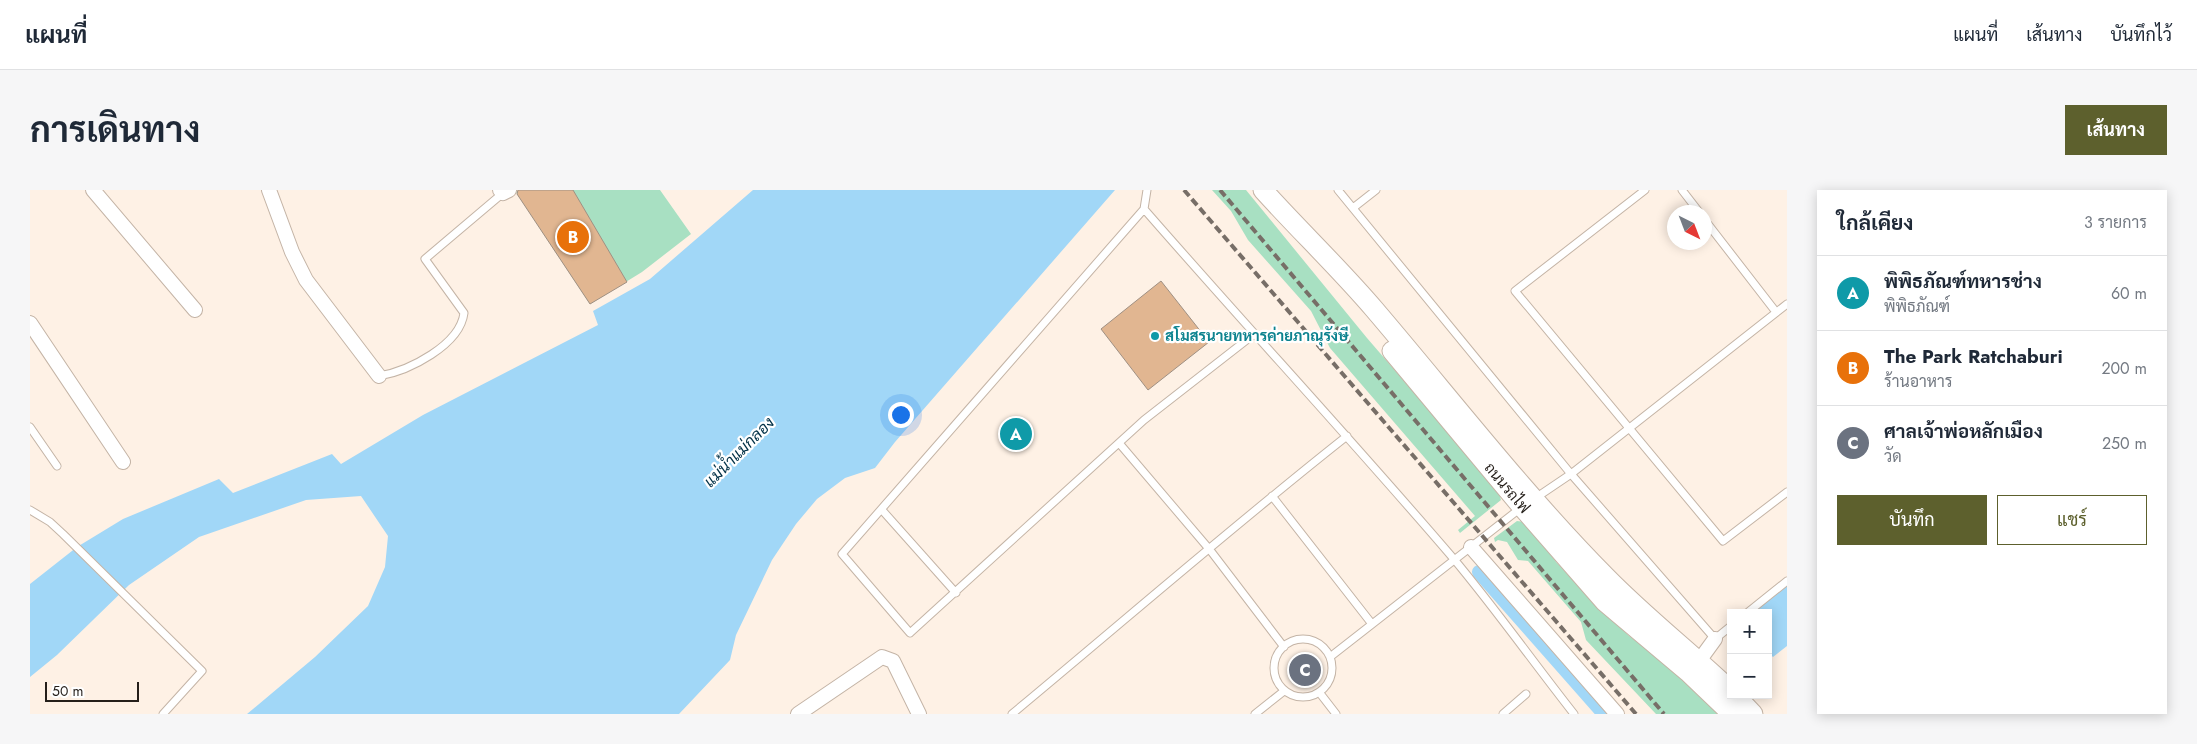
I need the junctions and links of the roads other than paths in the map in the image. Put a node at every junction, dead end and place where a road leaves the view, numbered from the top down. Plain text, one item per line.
1 (93, 190) edge
2 (270, 190) edge
3 (1147, 190) edge
4 (1263, 190) edge
5 (1338, 190) edge
6 (1376, 190) edge
7 (1645, 190) edge
8 (1682, 190) edge
9 (504, 191) edge
10 (1694, 205) edge
11 (1353, 208) junction
12 (1144, 209) junction
13 (1712, 229) edge
14 (1787, 304) edge
15 (195, 310) dead end
16 (1776, 312) junction
17 (30, 324) edge
18 (1254, 335) junction
19 (379, 376) joint
20 (30, 427) edge
21 (1631, 427) junction
22 (1347, 436) junction
23 (1119, 442) junction
24 (123, 462) dead end
25 (57, 466) dead end
26 (1570, 474) junction
27 (1787, 492) edge
28 (1272, 496) junction
29 (1528, 503) junction
30 (30, 510) edge
31 (882, 510) junction
32 (1471, 547) junction
33 (1210, 550) junction
34 (1454, 560) junction
35 (1787, 581) edge
36 (956, 593) junction
37 (1752, 609) edge
38 (1372, 624) junction
39 (1727, 629) edge
40 (1715, 639) junction
41 (1284, 647) junction
42 (1330, 657) junction
43 (1699, 660) junction
44 (1727, 687) edge
45 (1284, 691) junction
46 (1319, 692) junction
47 (1526, 694) dead end
48 (1739, 699) edge
49 (163, 714) edge
50 (798, 714) edge
51 (919, 714) edge
52 (1012, 714) edge
53 (1255, 714) edge
54 (1336, 714) edge
55 (1503, 714) edge
56 (1574, 714) edge
57 (1616, 714) edge
58 (1732, 714) edge
59 (1753, 714) edge

1 - 15 street
2 - 19 street
3 - 12 lane
4 - 29 main road, ถนนรถไฟ
5 - 11 lane
6 - 11 lane
7 - 21 lane
8 - 10 lane
9 - 19 lane
11 - 26 lane
12 - 18 lane
12 - 31 lane
13 - 16 lane
14 - 16 lane
16 - 21 lane
17 - 24 street
18 - 22 lane
18 - 23 lane
20 - 25 lane
21 - 26 lane
21 - 27 lane
22 - 28 lane
22 - 34 lane
23 - 33 lane
23 - 36 lane
26 - 29 lane
26 - 40 lane
28 - 33 lane
28 - 38 lane
29 - 32 lane
29 - 43 main road, ถนนรถไฟ
29 - 58 main road, ถนนรถไฟ
30 - 49 lane
31 - 36 lane
31 - 36 lane
32 - 34 lane
32 - 57 street
33 - 41 lane
33 - 52 lane
34 - 38 lane
34 - 56 lane
35 - 37 lane
38 - 42 lane
39 - 40 lane
40 - 43 street
41 - 42 lane
41 - 45 lane
42 - 46 lane
43 - 44 main road, ถนนรถไฟ
45 - 46 lane
45 - 53 lane
46 - 54 lane
47 - 55 lane
48 - 59 main road
50 - 51 street

